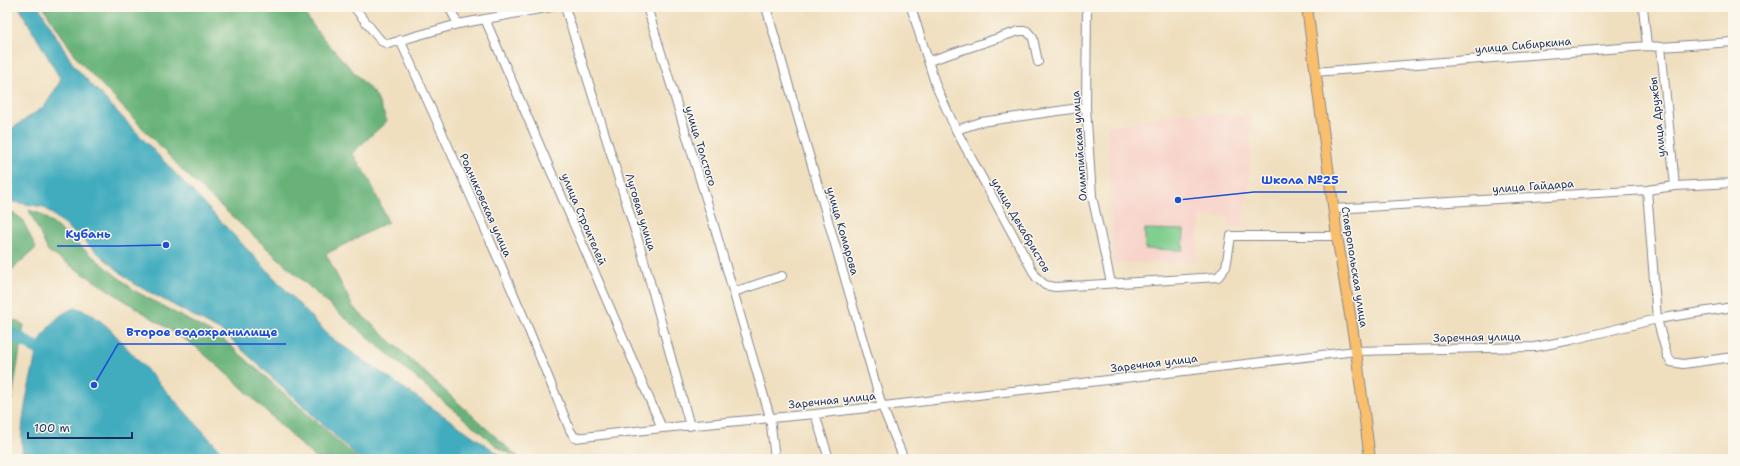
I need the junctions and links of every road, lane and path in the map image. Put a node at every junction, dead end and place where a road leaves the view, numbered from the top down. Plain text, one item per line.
1 (354, 7) edge
2 (449, 7) edge
3 (551, 7) edge
4 (565, 7) edge
5 (647, 7) edge
6 (766, 7) edge
7 (911, 7) edge
8 (1087, 7) edge
9 (1307, 7) edge
10 (1643, 7) edge
11 (486, 20) junction
12 (458, 24) junction
13 (400, 40) junction
14 (1733, 42) edge
15 (1647, 46) junction
16 (1661, 47) junction
17 (929, 62) junction
18 (1038, 62) dead end
19 (1315, 72) junction
20 (1086, 107) junction
21 (956, 130) junction
22 (1733, 183) edge
23 (1675, 186) junction
24 (1647, 190) junction
25 (1334, 209) junction
26 (1337, 236) junction
27 (782, 276) dead end
28 (1111, 283) junction
29 (734, 292) junction
30 (1733, 308) edge
31 (1657, 319) junction
32 (1356, 351) junction
33 (1733, 357) edge
34 (882, 406) junction
35 (815, 414) junction
36 (770, 418) junction
37 (690, 426) junction
38 (662, 428) junction
39 (575, 438) joint
40 (774, 459) edge
41 (829, 459) edge
42 (904, 459) edge
43 (1370, 459) edge

1 - 13 street
2 - 12 street
3 - 11 street
4 - 37 street, Луговая улица
5 - 29 street, улица Толстого
6 - 34 street, улица Комарова
7 - 17 street, улица Декабристов
8 - 20 street, Олимпийская улица
9 - 19 main road, Ставропольская улица
10 - 15 street
11 - 12 street
11 - 38 street, улица Строителей
12 - 13 street
13 - 39 street, Родниковская улица
14 - 16 street, улица Сибиркина
15 - 16 street, улица Сибиркина
15 - 19 street, улица Сибиркина
16 - 23 street, улица Дружбы
17 - 18 street
17 - 21 street, улица Декабристов
19 - 25 main road, Ставропольская улица
20 - 21 street
20 - 28 street, Олимпийская улица
21 - 28 street, улица Декабристов
22 - 23 street, улица Гайдара
23 - 24 street, улица Гайдара
24 - 25 street, улица Гайдара
24 - 31 street
25 - 26 main road, Ставропольская улица
26 - 28 street, улица Декабристов
26 - 32 main road, Ставропольская улица
27 - 29 street
29 - 36 street, улица Толстого
30 - 31 street, Заречная улица
31 - 32 street, Заречная улица
31 - 33 street
32 - 34 street, Заречная улица
32 - 43 main road, Ставропольская улица
34 - 35 street, Заречная улица
34 - 42 street, улица Комарова
35 - 36 street, Заречная улица
35 - 41 street
36 - 37 street, Заречная улица
36 - 40 street, улица Толстого
37 - 38 street, Заречная улица
38 - 39 street, Заречная улица

